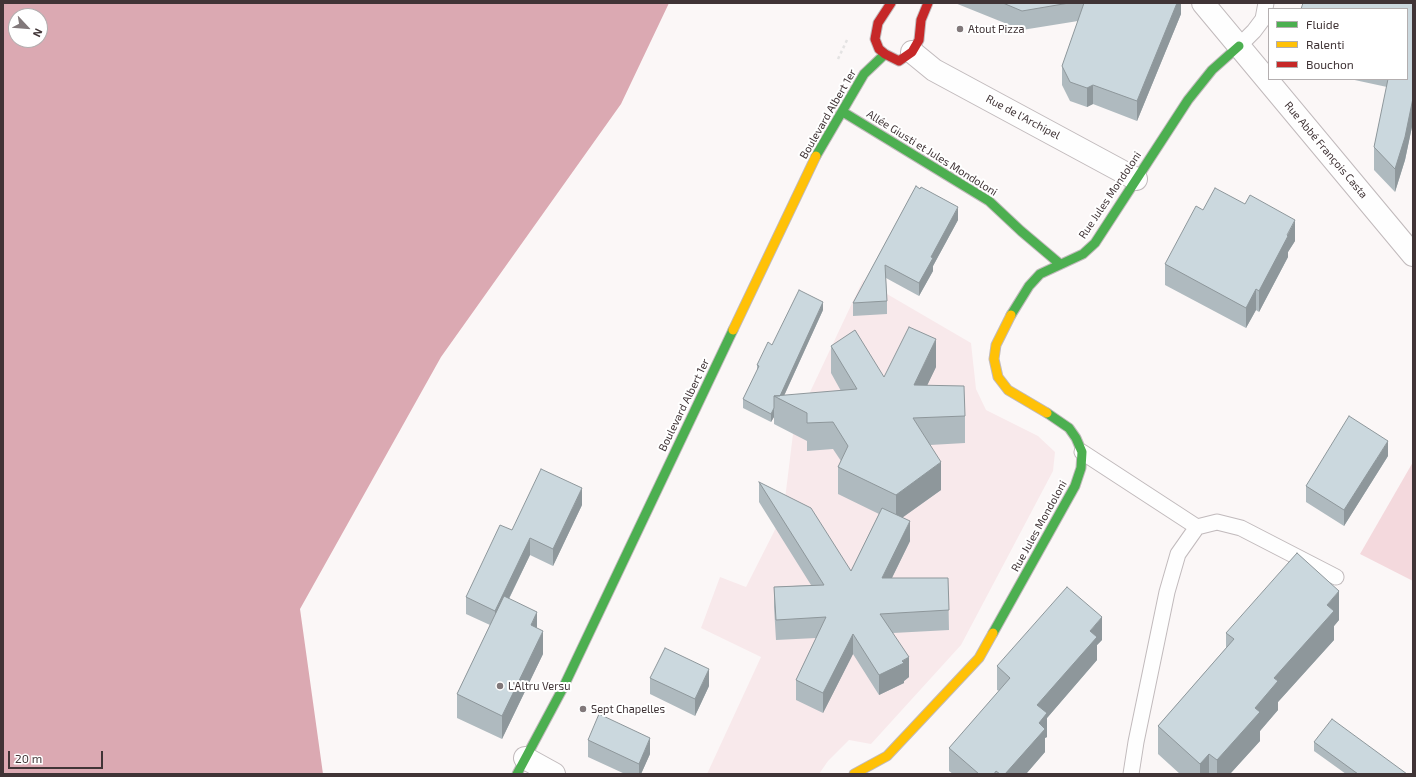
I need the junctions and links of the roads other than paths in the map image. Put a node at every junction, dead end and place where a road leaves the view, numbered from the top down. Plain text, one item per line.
1 (891, 3) edge
2 (928, 3) edge
3 (1203, 3) edge
4 (1266, 3) edge
5 (1239, 46) junction
6 (912, 52) junction
7 (885, 54) junction
8 (843, 112) junction
9 (1136, 179) junction
10 (1413, 255) edge
11 (1060, 264) junction
12 (1082, 452) junction
13 (1197, 527) junction
14 (1336, 577) dead end
15 (521, 766) edge
16 (554, 774) edge
17 (854, 774) edge
18 (1130, 774) edge

1 - 7 street
2 - 6 street
3 - 5 street, Rue Abbé François Casta
4 - 5 lane
5 - 9 street, Rue Jules Mondoloni
5 - 10 street, Rue Abbé François Casta
6 - 7 street
6 - 9 street, Rue de l'Archipel
7 - 8 street, Boulevard Albert 1er
8 - 11 street, Allée Giusti et Jules Mondoloni
8 - 15 street, Boulevard Albert 1er
9 - 11 street, Rue Jules Mondoloni
11 - 12 street, Rue Jules Mondoloni
12 - 13 lane
12 - 17 street, Rue Jules Mondoloni
13 - 14 lane
13 - 18 lane
15 - 16 street

